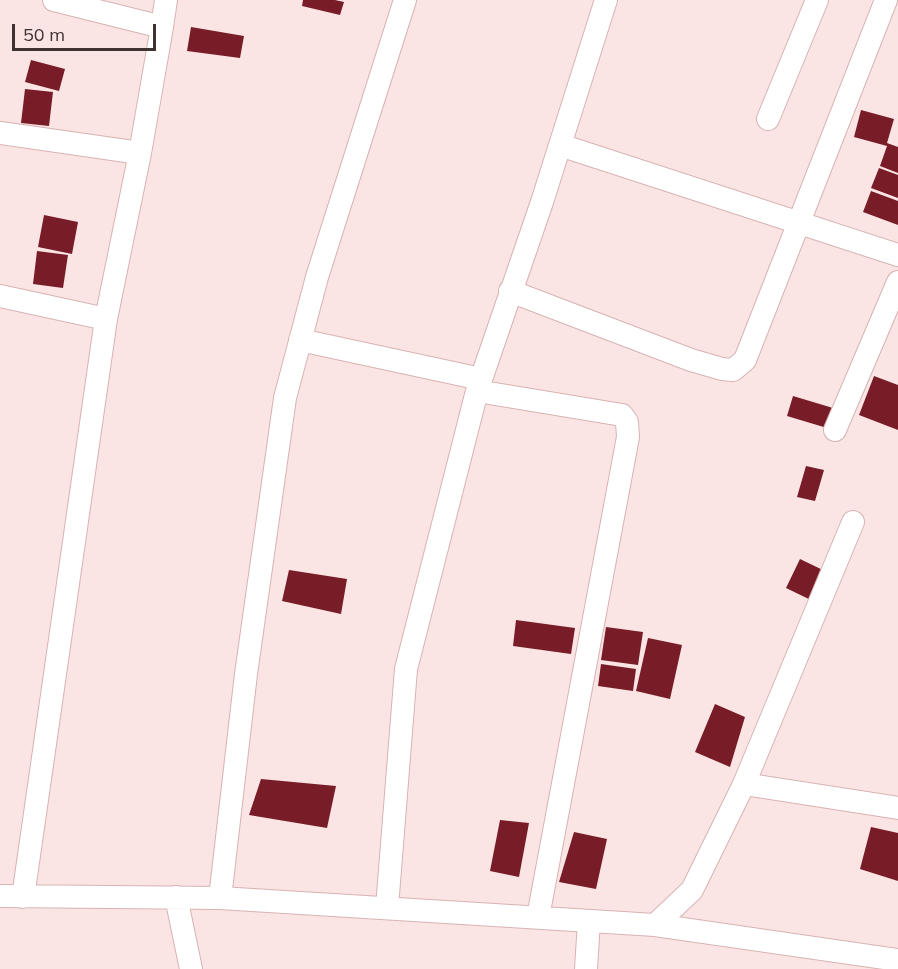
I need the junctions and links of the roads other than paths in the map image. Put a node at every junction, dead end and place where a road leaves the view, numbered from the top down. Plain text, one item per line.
1 (54, 0) edge
2 (166, 0) edge
3 (405, 0) edge
4 (606, 0) edge
5 (817, 0) edge
6 (886, 0) edge
7 (162, 27) junction
8 (768, 119) dead end
9 (0, 133) edge
10 (560, 145) junction
11 (140, 153) junction
12 (798, 224) junction
13 (898, 255) edge
14 (898, 282) edge
15 (510, 291) junction
16 (0, 296) edge
17 (106, 319) junction
18 (300, 340) junction
19 (479, 385) junction
20 (835, 430) dead end
21 (853, 522) dead end
22 (744, 784) junction
23 (898, 808) edge
24 (0, 896) edge
25 (23, 897) junction
26 (176, 897) junction
27 (220, 898) junction
28 (387, 907) junction
29 (538, 917) junction
30 (589, 921) junction
31 (655, 925) junction
32 (898, 960) edge
33 (190, 969) edge
34 (586, 969) edge

1 - 7 street
2 - 7 street
3 - 18 street
4 - 10 street
5 - 8 street
6 - 12 street
7 - 11 street
9 - 11 street
10 - 12 street
10 - 15 street
11 - 17 street
12 - 13 street
12 - 15 street
14 - 20 street
15 - 19 street
16 - 17 street
17 - 25 street
18 - 19 street
18 - 27 street
19 - 28 street
19 - 29 street
21 - 22 street
22 - 23 street
22 - 31 street
24 - 25 street
25 - 26 street
26 - 27 street
26 - 33 street
27 - 28 street
28 - 29 street
29 - 30 street
30 - 31 street
30 - 34 street
31 - 32 street

